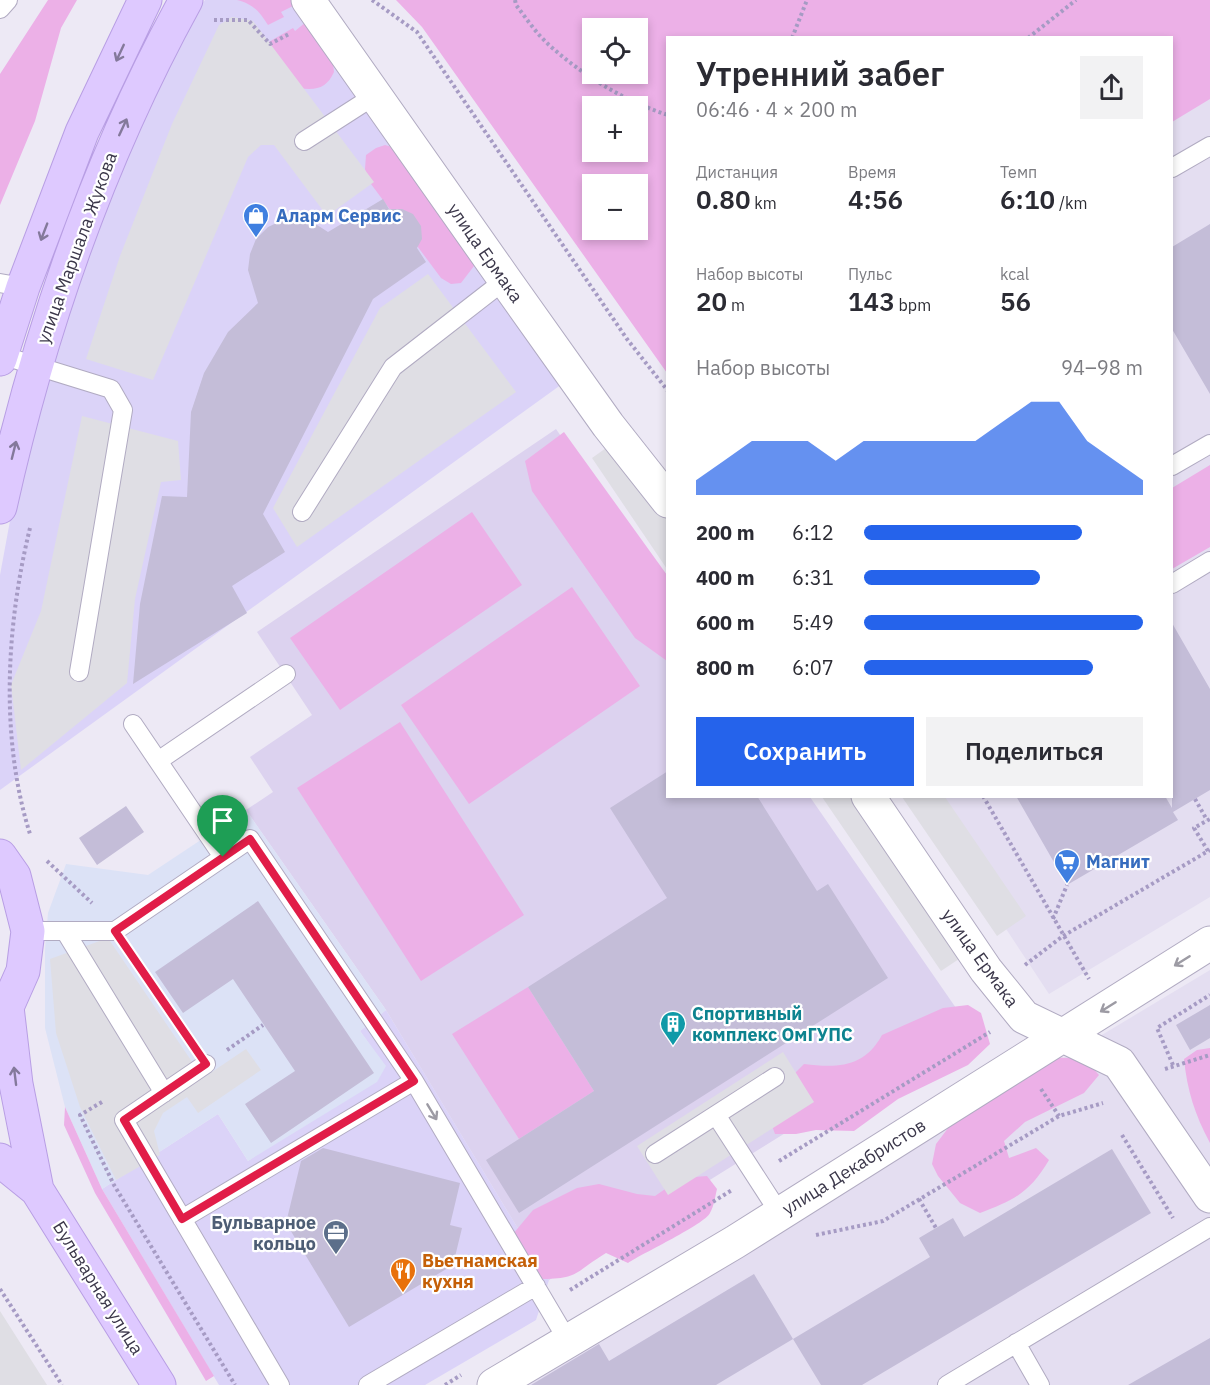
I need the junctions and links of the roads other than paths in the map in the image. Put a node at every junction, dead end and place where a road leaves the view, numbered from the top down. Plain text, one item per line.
1 (8, 0) edge
2 (145, 0) edge
3 (308, 0) edge
4 (0, 9) edge
5 (197, 10) edge
6 (374, 96) junction
7 (304, 141) dead end
8 (1210, 146) edge
9 (1173, 167) edge
10 (505, 280) junction
11 (11, 285) edge
12 (1, 357) edge
13 (35, 365) junction
14 (1210, 444) edge
15 (1173, 465) edge
16 (666, 498) edge
17 (0, 507) edge
18 (302, 512) dead end
19 (1210, 561) edge
20 (1173, 583) edge
21 (79, 672) dead end
22 (286, 674) dead end
23 (133, 724) dead end
24 (158, 761) junction
25 (869, 798) edge
26 (0, 856) edge
27 (223, 857) junction
28 (28, 931) junction
29 (64, 931) junction
30 (1210, 943) edge
31 (4, 1011) edge
32 (1062, 1036) junction
33 (206, 1064) road end
34 (775, 1077) dead end
35 (414, 1081) junction
36 (164, 1093) junction
37 (716, 1115) junction
38 (655, 1154) dead end
39 (0, 1160) edge
40 (37, 1190) junction
41 (1210, 1196) edge
42 (780, 1214) junction
43 (182, 1219) junction
44 (1210, 1227) edge
45 (536, 1286) junction
46 (568, 1341) junction
47 (1016, 1344) junction
48 (159, 1385) edge
49 (280, 1385) edge
50 (368, 1385) edge
51 (494, 1385) edge
52 (947, 1385) edge
53 (1040, 1385) edge

1 - 4 lane
2 -> 11 main road, улица Маршала Жукова
3 - 6 street, улица Ермака
13 -> 5 main road, улица Маршала Жукова
6 - 7 lane
6 - 10 street, улица Ермака
8 - 9 lane
10 - 16 street, улица Ермака
10 - 18 lane
11 - 12 main road, улица Маршала Жукова
12 - 13 lane
17 -> 13 main road, улица Маршала Жукова
13 - 21 lane
14 - 15 lane
19 - 20 lane
22 - 24 lane
23 - 24 lane
24 - 27 lane
25 - 32 street, улица Ермака
26 - 28 main road
27 - 29 lane
27 - 35 lane
28 - 29 lane
28 - 31 main road
29 - 36 lane
30 -> 32 street, улица Декабристов
40 -> 31 main road, Бульварная улица
32 - 41 street, улица Ермака
32 - 42 street, улица Декабристов
33 - 36 lane
34 - 37 lane
35 - 43 lane
35 -> 45 lane
36 - 43 lane
37 - 38 lane
37 - 42 lane
39 - 40 main road, Бульварная улица
40 - 48 main road, Бульварная улица
42 - 46 street, улица Декабристов
43 - 49 lane
44 - 47 lane
45 - 46 lane
45 - 50 lane
46 - 51 street, улица Декабристов
47 - 52 lane
47 - 53 lane

